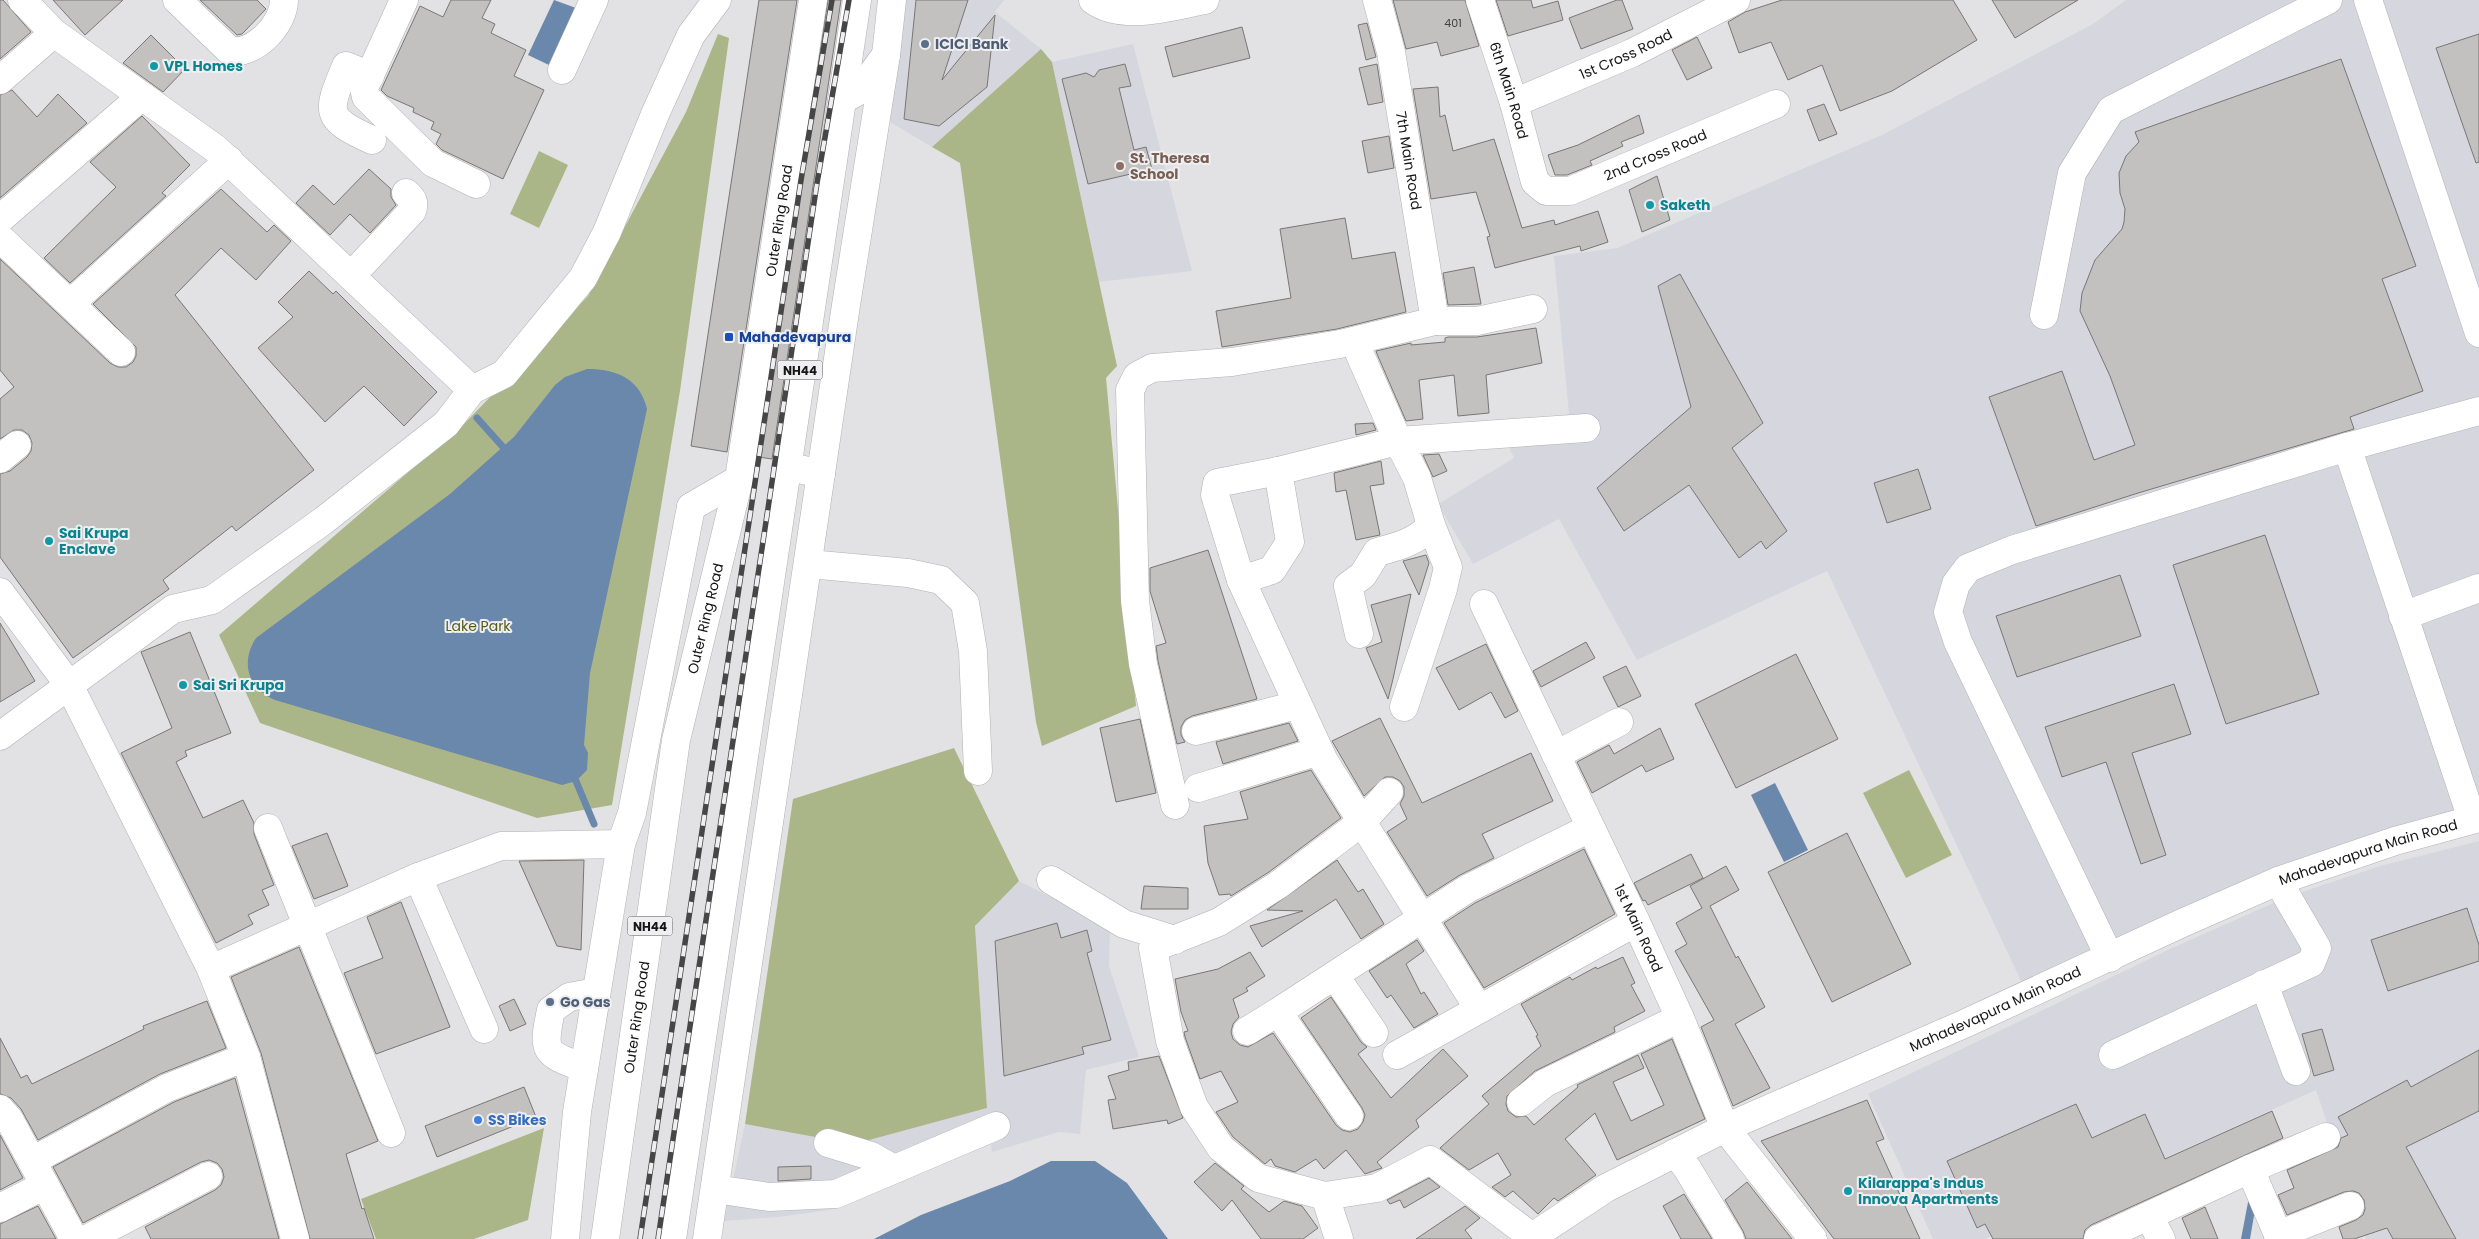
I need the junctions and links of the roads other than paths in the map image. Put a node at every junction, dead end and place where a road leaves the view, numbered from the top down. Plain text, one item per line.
1 (22, 0) edge
2 (177, 0) edge
3 (284, 0) edge
4 (404, 0) edge
5 (594, 0) edge
6 (693, 0) edge
7 (717, 0) edge
8 (813, 0) edge
9 (857, 0) edge
10 (892, 0) edge
11 (1093, 0) edge
12 (1205, 0) edge
13 (1377, 0) edge
14 (1480, 0) edge
15 (1736, 0) edge
16 (2328, 0) edge
17 (2368, 0) edge
18 (54, 33) junction
19 (886, 55) junction
20 (562, 70) dead end
21 (370, 76) junction
22 (0, 80) edge
23 (142, 96) junction
24 (842, 100) junction
25 (1514, 103) junction
26 (1776, 104) dead end
27 (634, 130) dead end
28 (372, 140) dead end
29 (229, 160) junction
30 (1535, 182) joint
31 (476, 184) dead end
32 (406, 192) dead end
33 (0, 219) edge
34 (0, 238) edge
35 (351, 276) junction
36 (71, 303) junction
37 (1533, 309) dead end
38 (2044, 315) dead end
39 (1435, 321) junction
40 (2479, 333) edge
41 (1354, 341) junction
42 (121, 352) dead end
43 (472, 390) junction
44 (2479, 411) edge
45 (1586, 428) dead end
46 (1398, 441) junction
47 (2347, 447) junction
48 (786, 466) junction
49 (1278, 471) junction
50 (821, 474) junction
51 (739, 479) junction
52 (1431, 525) junction
53 (809, 564) junction
54 (1241, 580) junction
55 (2479, 588) edge
56 (0, 592) edge
57 (1484, 604) dead end
58 (2403, 616) junction
59 (1359, 634) dead end
60 (69, 685) junction
61 (1297, 705) junction
62 (1404, 706) dead end
63 (1619, 722) dead end
64 (1196, 731) dead end
65 (0, 736) edge
66 (1318, 751) junction
67 (1556, 755) junction
68 (978, 771) dead end
69 (1198, 788) dead end
70 (1389, 792) dead end
71 (1175, 805) dead end
72 (2475, 818) edge
73 (1362, 822) junction
74 (268, 828) dead end
75 (1590, 828) junction
76 (621, 844) junction
77 (418, 877) junction
78 (1051, 880) dead end
79 (2278, 881) junction
80 (1423, 918) junction
81 (1636, 922) junction
82 (307, 925) junction
83 (1174, 940) junction
84 (2110, 958) junction
85 (211, 969) junction
86 (1335, 976) junction
87 (2264, 984) junction
88 (596, 992) junction
89 (1480, 1009) junction
90 (1278, 1012) junction
91 (1680, 1018) junction
92 (484, 1028) dead end
93 (1247, 1031) dead end
94 (1374, 1033) dead end
95 (1397, 1055) dead end
96 (2113, 1055) dead end
97 (246, 1057) junction
98 (584, 1068) junction
99 (2296, 1071) dead end
100 (1520, 1102) dead end
101 (0, 1109) edge
102 (1349, 1116) dead end
103 (996, 1126) dead end
104 (1726, 1128) junction
105 (391, 1133) dead end
106 (2326, 1137) dead end
107 (828, 1143) dead end
108 (1675, 1153) junction
109 (32, 1160) junction
110 (894, 1169) junction
111 (2250, 1169) junction
112 (208, 1176) dead end
113 (45, 1185) junction
114 (1325, 1196) junction
115 (714, 1197) junction
116 (2350, 1206) dead end
117 (0, 1208) edge
118 (2155, 1227) edge
119 (2279, 1237) edge
120 (1530, 1238) edge
121 (74, 1239) edge
122 (87, 1239) edge
123 (295, 1239) edge
124 (565, 1239) edge
125 (605, 1239) edge
126 (672, 1239) edge
127 (707, 1239) edge
128 (1339, 1239) edge
129 (1730, 1239) edge
130 (1813, 1239) edge
131 (2098, 1239) edge

1 - 18 main road
2 - 3 main road
4 - 21 main road
5 - 20 main road
6 - 27 main road
7 - 43 main road
8 - 51 main road, Outer Ring Road / NH44
9 - 24 main road, NH44
10 - 19 main road
11 - 12 main road
13 - 39 main road, 7th Main Road
14 - 25 main road, 6th Main Road
15 - 25 main road, 1st Cross Road
16 - 38 main road
17 - 40 main road
18 - 22 main road
18 - 23 main road
19 - 24 main road
19 - 50 main road
21 - 28 main road
21 - 31 main road
23 - 29 main road
23 - 33 main road
24 - 48 main road, NH44
25 - 30 main road, 6th Main Road
26 - 30 main road, 2nd Cross Road
29 - 35 main road
29 - 36 main road
32 - 35 main road
34 - 36 main road
35 - 43 main road
36 - 42 main road
37 - 39 main road
39 - 41 main road
41 - 46 main road
41 - 71 main road
43 - 60 main road
44 - 47 main road
45 - 46 main road
46 - 49 main road
46 - 52 main road
47 - 58 main road
47 - 84 main road
48 - 50 main road
48 - 126 main road, NH44
49 - 54 main road
49 - 54 main road
50 - 53 main road
51 - 76 main road
51 - 125 main road, Outer Ring Road / NH44
52 - 59 main road
52 - 62 main road
53 - 68 main road
53 - 115 main road
54 - 61 main road
55 - 58 main road
56 - 60 main road
57 - 67 main road, 1st Main Road
58 - 72 main road
60 - 65 main road
60 - 85 main road
61 - 64 main road
61 - 66 main road
63 - 67 main road
66 - 69 main road
66 - 73 main road
67 - 75 main road, 1st Main Road
70 - 73 main road
72 - 79 main road, Mahadevapura Main Road
73 - 80 main road
73 - 83 main road
74 - 82 main road
75 - 80 main road
75 - 81 main road, 1st Main Road
76 - 77 main road
76 - 88 main road
77 - 82 main road
77 - 92 main road
78 - 83 main road
79 - 84 main road, Mahadevapura Main Road
79 - 87 main road
80 - 86 main road
80 - 89 main road
81 - 89 main road
81 - 91 main road, 1st Main Road
82 - 85 main road
82 - 105 main road
83 - 114 main road
84 - 104 main road, Mahadevapura Main Road
85 - 97 main road
86 - 90 main road
86 - 94 main road
87 - 96 main road
87 - 99 main road
88 - 98 main road
88 - 98 main road
89 - 95 main road
90 - 93 main road
90 - 102 main road
91 - 100 main road
91 - 104 main road, 1st Main Road
97 - 109 main road
97 - 123 main road
98 - 124 main road
101 - 109 main road
103 - 110 main road
104 - 108 main road, Mahadevapura Main Road
104 - 130 main road, 1st Main Road
106 - 111 main road
107 - 110 main road
108 - 120 main road, Mahadevapura Main Road
108 - 129 main road
109 - 113 main road
110 - 115 main road
111 - 118 main road
111 - 119 main road
112 - 122 main road
113 - 117 main road
113 - 121 main road
114 - 120 main road
114 - 128 main road
115 - 127 main road
116 - 119 main road
118 - 131 main road

